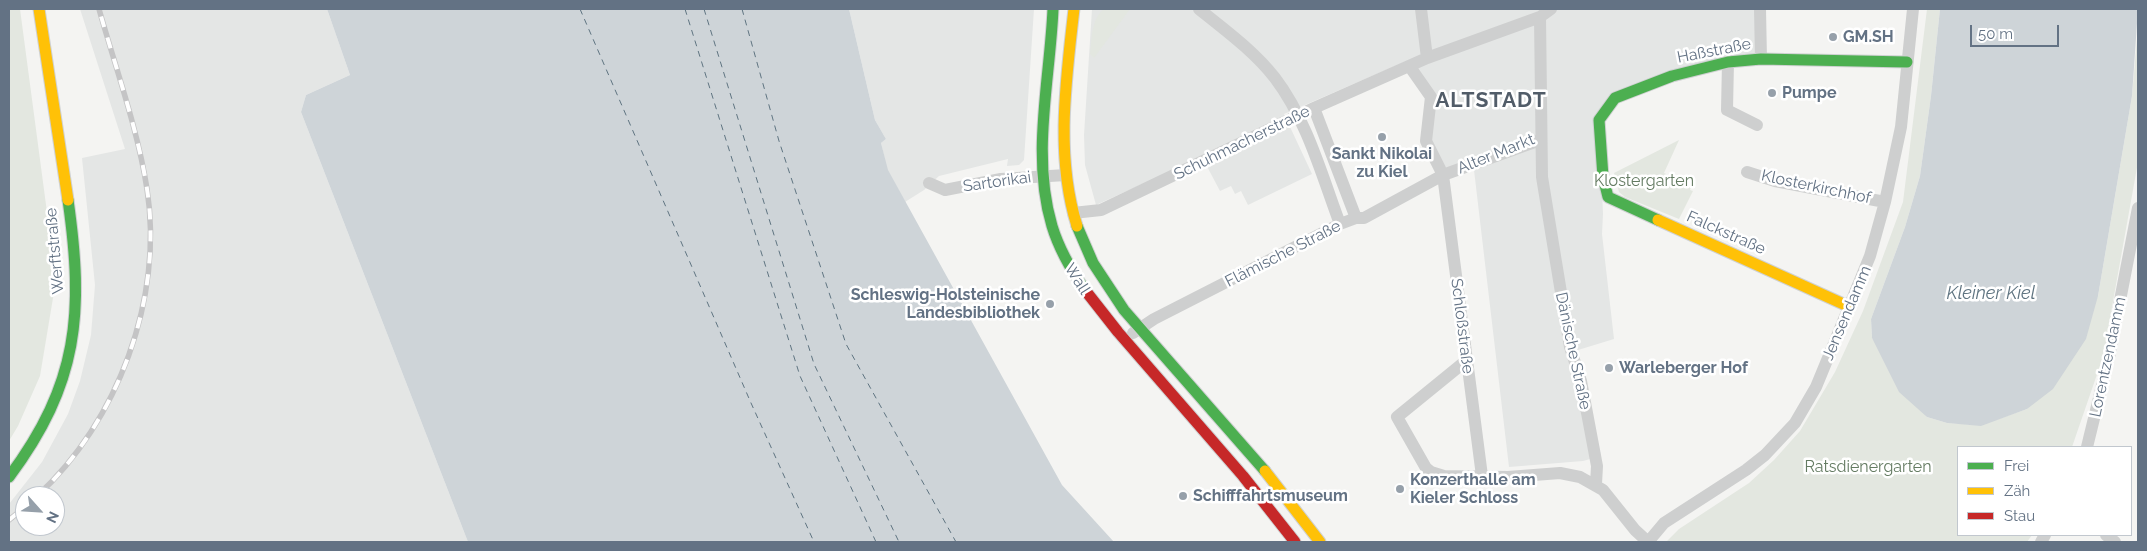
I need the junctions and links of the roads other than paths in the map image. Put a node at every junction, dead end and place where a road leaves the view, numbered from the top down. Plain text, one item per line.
1 (39, 9) edge
2 (1052, 9) edge
3 (1074, 9) edge
4 (1199, 9) edge
5 (1421, 9) edge
6 (1551, 9) edge
7 (1760, 9) edge
8 (1913, 9) edge
9 (1540, 17) junction
10 (1427, 58) junction
11 (1761, 59) junction
12 (1728, 62) junction
13 (1907, 62) junction
14 (1410, 67) junction
15 (1314, 108) junction
16 (1299, 117) junction
17 (1757, 125) dead end
18 (1540, 140) junction
19 (1747, 172) dead end
20 (1066, 175) junction
21 (1443, 175) junction
22 (1043, 176) junction
23 (1603, 177) joint
24 (929, 184) dead end
25 (1885, 202) junction
26 (2138, 208) edge
27 (1073, 214) junction
28 (1356, 218) junction
29 (1340, 224) junction
30 (1850, 307) junction
31 (1140, 327) junction
32 (1124, 339) junction
33 (1467, 360) junction
34 (2087, 446) edge
35 (9, 476) edge
36 (1482, 476) junction
37 (1270, 478) junction
38 (1596, 484) junction
39 (1255, 492) junction
40 (1295, 542) edge
41 (1320, 542) edge
42 (1648, 542) edge

1 - 35 main road, Werftstraße
2 - 22 main road, Wall
3 - 20 main road, Wall
4 - 16 street
5 - 10 street
6 - 9 street
7 - 11 street
8 - 13 street, Jensendamm
9 - 10 street
9 - 18 street, Alter Markt
10 - 14 street
11 - 12 main road, Haßstraße
11 - 13 main road, Haßstraße
12 - 17 street
12 - 23 main road, Haßstraße
13 - 25 street, Jensendamm
14 - 15 street, Schuhmacherstraße
14 - 21 street, Alter Markt
15 - 16 street, Schuhmacherstraße
15 - 28 street
16 - 27 street, Schuhmacherstraße
16 - 29 street
18 - 21 street, Alter Markt
18 - 38 street, Dänische Straße
19 - 25 street, Klosterkirchhof
20 - 22 street, Sartorikai
20 - 27 main road, Wall
21 - 28 street, Flämische Straße
21 - 33 street, Schloßstraße
22 - 24 street, Sartorikai
22 - 32 main road, Wall
23 - 30 main road, Falckstraße
25 - 30 street, Jensendamm
26 - 34 street, Lorentzendamm
27 - 31 main road, Wall
28 - 29 street, Flämische Straße
29 - 31 street, Flämische Straße
30 - 42 street, Jensendamm
31 - 32 street, Flämische Straße
31 - 37 main road, Wall
32 - 39 main road, Wall
33 - 36 street, Schloßstraße
33 - 36 street
36 - 38 street
37 - 39 street
37 - 41 main road, Wall
38 - 42 street
39 - 40 main road, Wall

